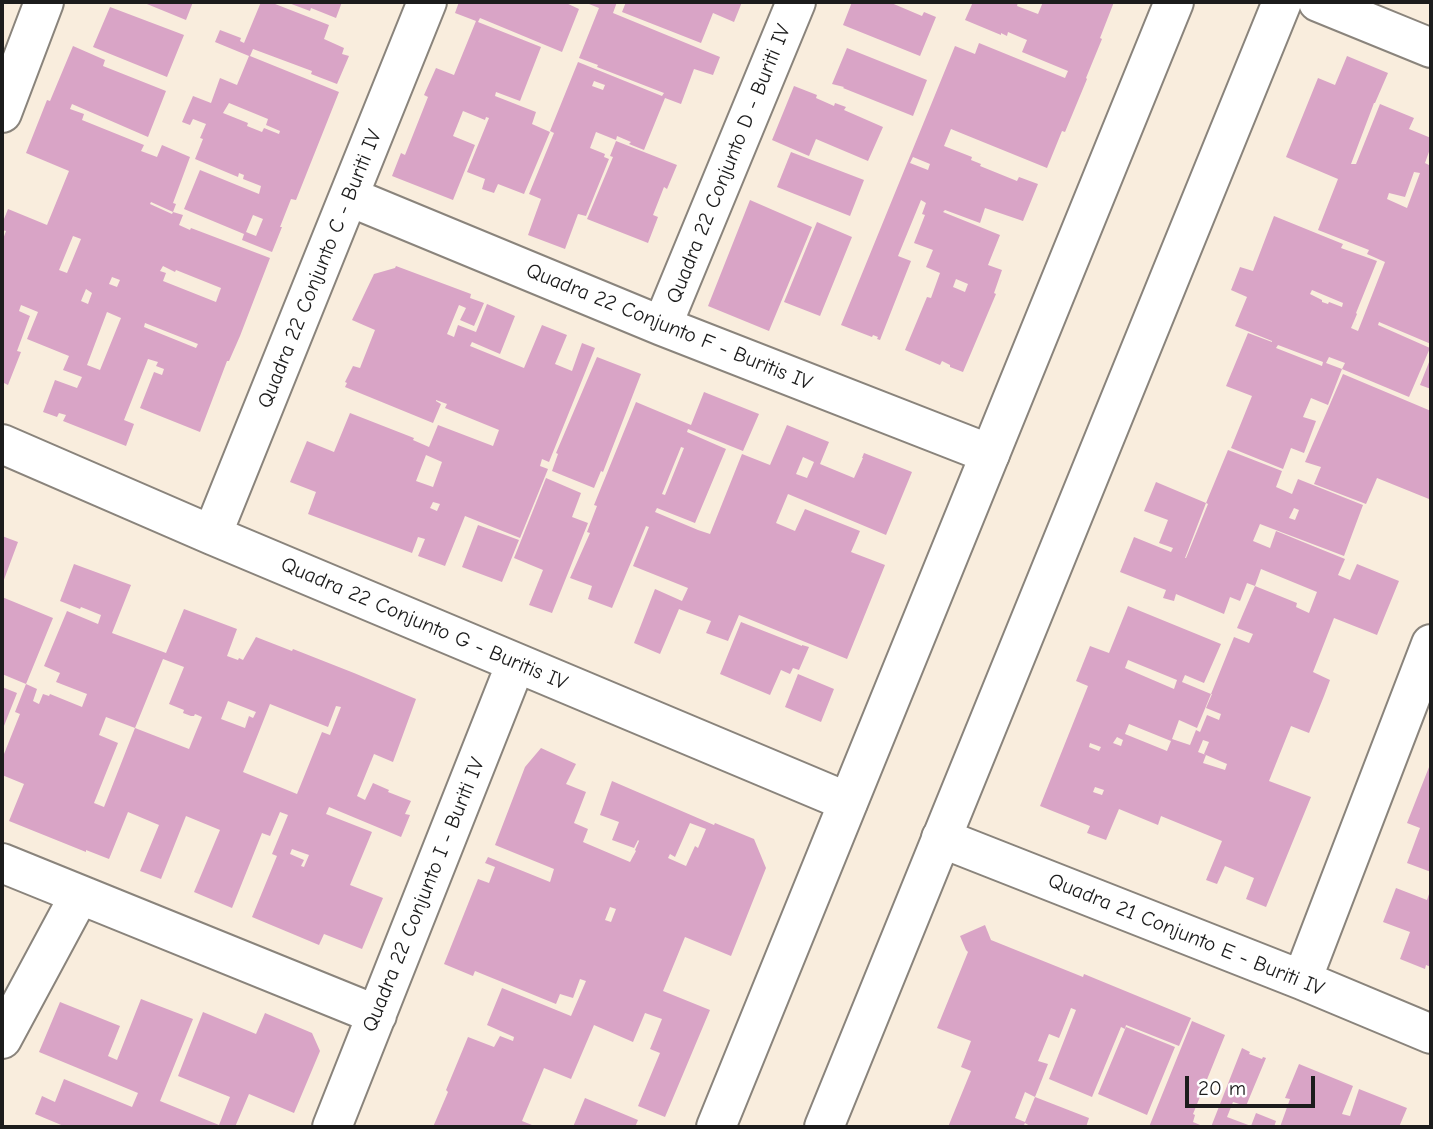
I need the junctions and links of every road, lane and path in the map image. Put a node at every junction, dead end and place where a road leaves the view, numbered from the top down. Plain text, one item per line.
1 (44, 2) edge
2 (427, 2) edge
3 (796, 2) edge
4 (1174, 2) edge
5 (1282, 2) edge
6 (1318, 2) edge
7 (1431, 48) edge
8 (2, 113) edge
9 (350, 197) junction
10 (662, 327) junction
11 (2, 444) edge
12 (990, 454) junction
13 (212, 535) junction
14 (1431, 644) edge
15 (516, 663) junction
16 (848, 802) junction
17 (941, 838) junction
18 (2, 863) edge
19 (79, 895) junction
20 (1302, 980) junction
21 (377, 1015) junction
22 (1431, 1034) edge
23 (2, 1039) edge
24 (332, 1127) edge
25 (716, 1127) edge
26 (824, 1127) edge

1 - 8 street
2 - 9 street, Quadra 22 Conjunto C - Buriti IV
3 - 10 street, Quadra 22 Conjunto D - Buriti IV
4 - 12 street
5 - 17 street
6 - 7 street
9 - 10 street, Quadra 22 Conjunto F - Buritis IV
9 - 13 street, Quadra 22 Conjunto C - Buriti IV
10 - 12 street, Quadra 22 Conjunto F - Buritis IV
11 - 13 street, Quadra 22 Conjunto G - Buritis IV
12 - 16 street
13 - 15 street, Quadra 22 Conjunto G - Buritis IV
14 - 20 street
15 - 16 street, Quadra 22 Conjunto G - Buritis IV
15 - 21 street, Quadra 22 Conjunto I - Buriti IV
16 - 25 street
17 - 20 street, Quadra 21 Conjunto E - Buriti IV
17 - 26 street
18 - 19 street
19 - 21 street
19 - 23 street
20 - 22 street, Quadra 21 Conjunto E - Buriti IV
21 - 24 street, Quadra 22 Conjunto I - Buriti IV

